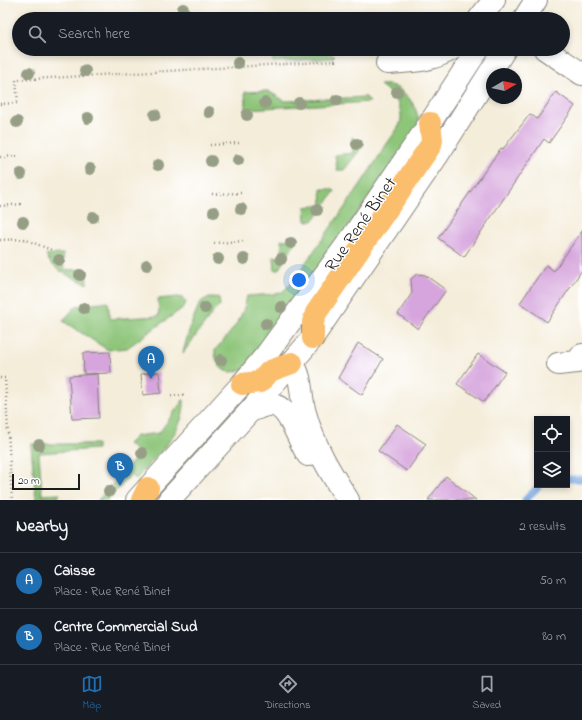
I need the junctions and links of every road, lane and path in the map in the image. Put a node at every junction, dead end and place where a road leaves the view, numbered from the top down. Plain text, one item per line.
1 (494, 0) edge
2 (511, 0) edge
3 (536, 0) edge
4 (485, 12) edge
5 (503, 12) edge
6 (528, 12) edge
7 (335, 56) edge
8 (438, 56) edge
9 (473, 56) edge
10 (501, 56) edge
11 (555, 56) edge
12 (387, 63) dead end
13 (582, 74) edge
14 (0, 104) edge
15 (430, 123) junction
16 (239, 143) dead end
17 (210, 144) dead end
18 (18, 156) dead end
19 (0, 157) edge
20 (241, 193) dead end
21 (212, 194) dead end
22 (22, 204) dead end
23 (0, 206) edge
24 (0, 240) edge
25 (244, 241) dead end
26 (214, 243) dead end
27 (54, 251) dead end
28 (313, 338) junction
29 (582, 355) edge
30 (292, 363) junction
31 (558, 364) dead end
32 (0, 378) edge
33 (242, 384) junction
34 (184, 395) dead end
35 (172, 396) dead end
36 (250, 411) junction
37 (190, 423) dead end
38 (142, 496) edge
39 (12, 500) edge
40 (122, 500) edge
41 (169, 500) edge
42 (342, 500) edge
43 (348, 500) edge

1 - 4 street
2 - 5 street
3 - 6 street
7 - 14 path
8 - 12 street
9 - 15 street, Rue René Binet
10 - 28 street, Rue René Binet
11 - 13 street
15 - 28 main road
15 - 33 street, Rue René Binet
16 - 17 path
18 - 19 path
20 - 21 path
22 - 23 path
24 - 27 path
25 - 26 path
28 - 30 street, Rue René Binet
29 - 31 street
30 - 33 main road
30 - 36 street, Rue René Binet
30 - 43 street
32 - 39 path
33 - 38 street, Rue René Binet
34 - 35 path
36 - 41 street, Rue René Binet
36 - 42 street
37 - 40 street

